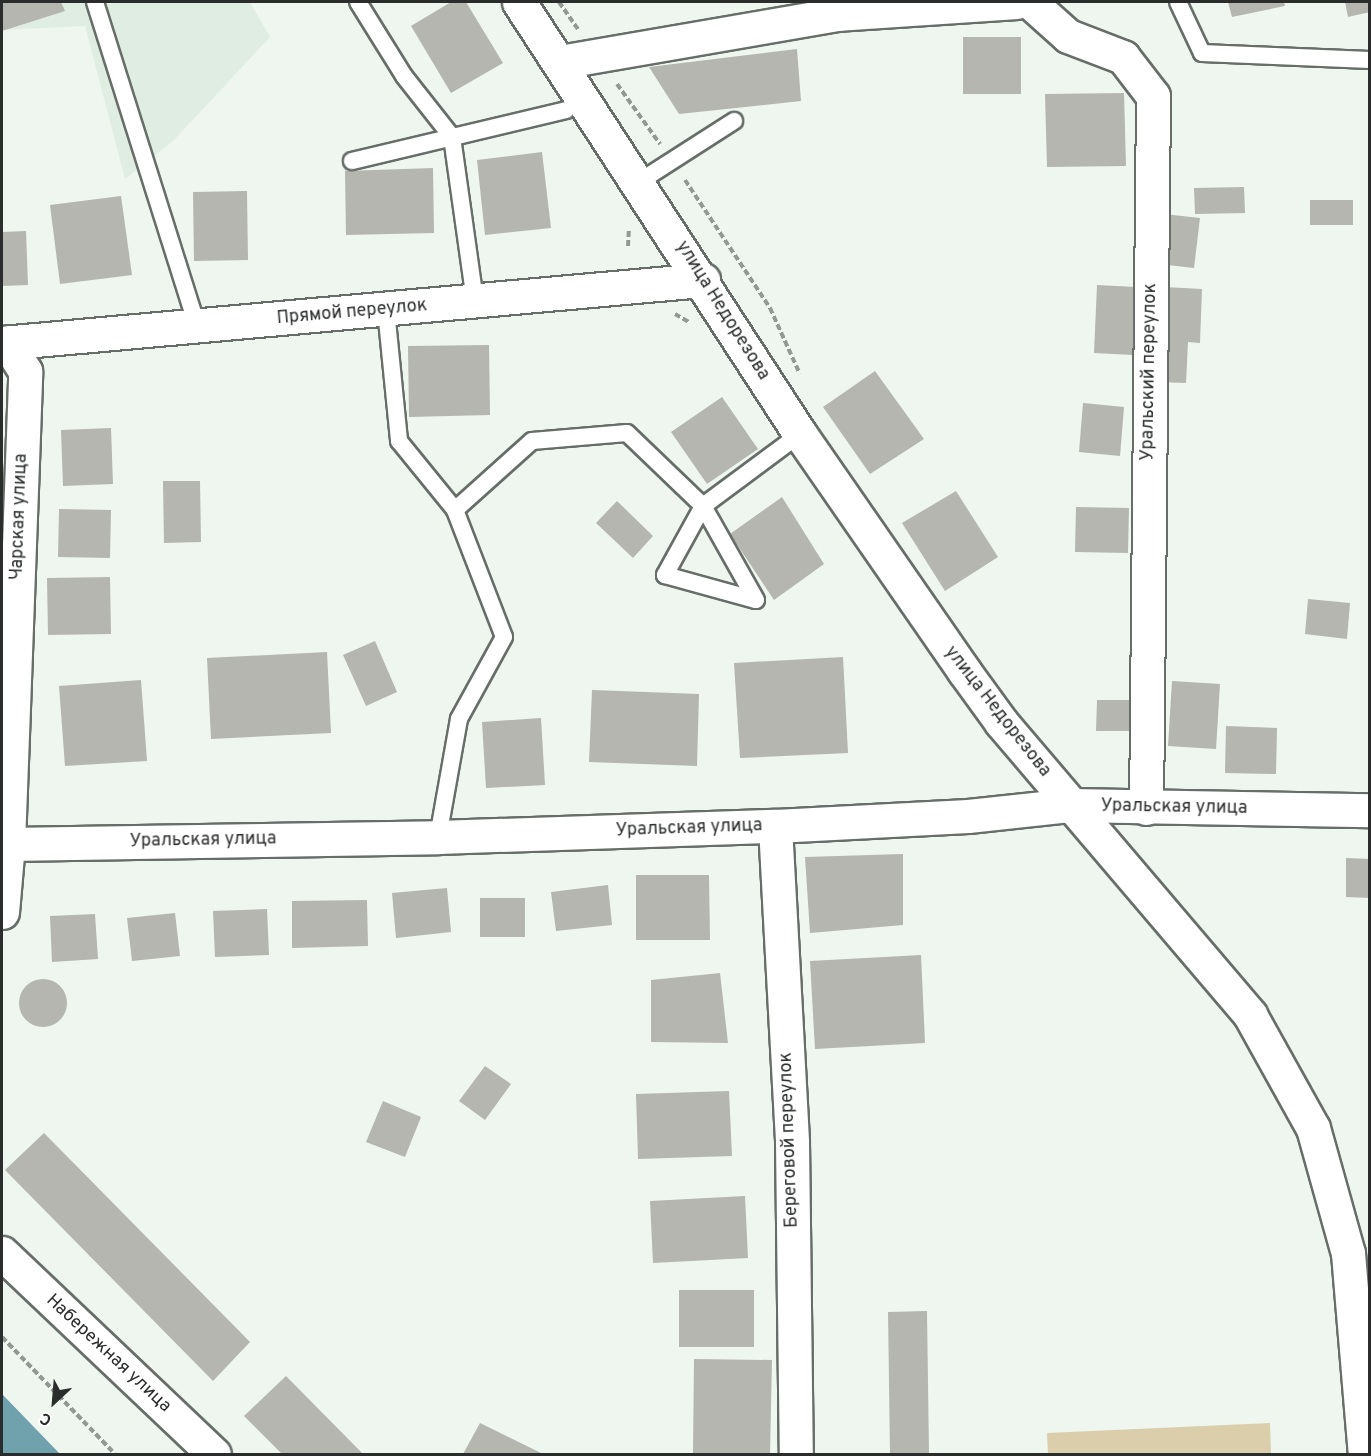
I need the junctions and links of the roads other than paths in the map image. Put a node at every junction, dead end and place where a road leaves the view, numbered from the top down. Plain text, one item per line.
1 (95, 2) edge
2 (358, 2) edge
3 (519, 2) edge
4 (1016, 2) edge
5 (1030, 2) edge
6 (1179, 2) edge
7 (1370, 60) edge
8 (560, 62) junction
9 (566, 110) dead end
10 (734, 121) dead end
11 (452, 137) junction
12 (352, 161) dead end
13 (639, 182) junction
14 (703, 280) junction
15 (475, 302) junction
16 (386, 310) junction
17 (197, 326) junction
18 (4, 343) edge
19 (800, 434) junction
20 (703, 506) junction
21 (455, 510) junction
22 (1071, 805) junction
23 (1146, 808) junction
24 (1370, 810) edge
25 (775, 826) junction
26 (438, 837) junction
27 (8, 844) junction
28 (2, 912) edge
29 (2, 1253) edge
30 (1366, 1448) edge
31 (214, 1455) edge
32 (796, 1455) edge

1 - 17 lane
2 - 11 lane
3 - 8 street, улица Недорезова
4 - 8 street
5 - 23 street, Уральский переулок
6 - 7 lane
8 - 13 street, улица Недорезова
9 - 11 lane
10 - 13 lane
11 - 12 lane
11 - 15 lane
13 - 14 street, улица Недорезова
14 - 15 street, Прямой переулок
14 - 19 street, улица Недорезова
15 - 16 street, Прямой переулок
16 - 17 street, Прямой переулок
16 - 21 lane
17 - 18 street, Прямой переулок
18 - 27 street, Чарская улица
19 - 20 lane
19 - 22 street, улица Недорезова
20 - 20 lane
20 - 21 lane
21 - 26 lane
22 - 23 street, Уральская улица
22 - 25 street, Уральская улица
22 - 30 street, улица Недорезова
23 - 24 street, Уральская улица
25 - 26 street, Уральская улица
25 - 32 street, Береговой переулок
26 - 27 street, Уральская улица
27 - 28 street, Чарская улица
29 - 31 street, Набережная улица

